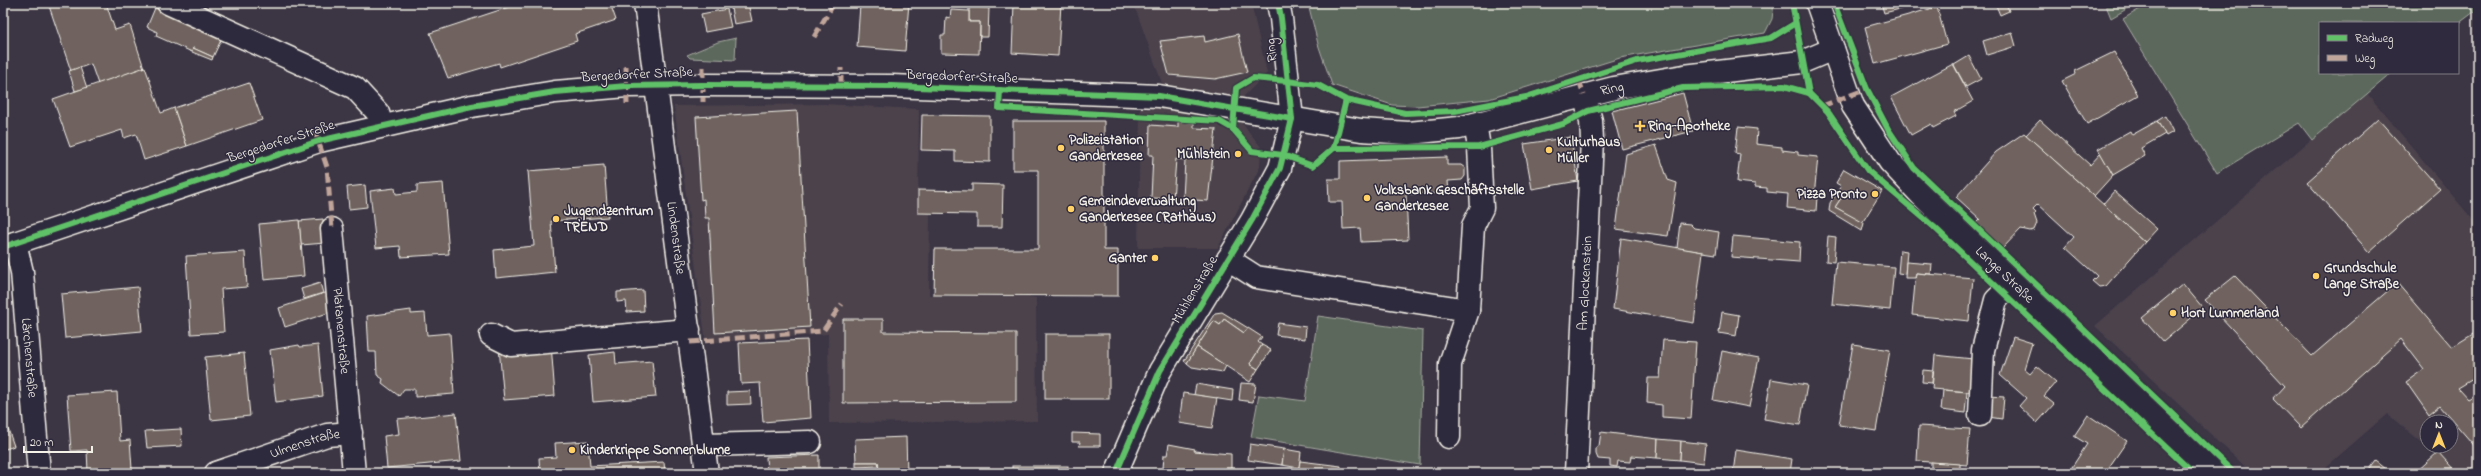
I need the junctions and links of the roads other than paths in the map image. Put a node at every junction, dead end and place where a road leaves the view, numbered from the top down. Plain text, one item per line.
1 (168, 3) edge
2 (646, 3) edge
3 (1278, 3) edge
4 (1818, 3) edge
5 (1833, 49) junction
6 (658, 86) junction
7 (1584, 95) junction
8 (1292, 119) junction
9 (1475, 124) junction
10 (382, 126) junction
11 (332, 229) dead end
12 (9, 245) edge
13 (1228, 259) junction
14 (2013, 283) junction
15 (1468, 310) junction
16 (689, 330) junction
17 (491, 335) dead end
18 (1980, 415) dead end
19 (351, 433) junction
20 (1449, 437) dead end
21 (810, 442) dead end
22 (704, 445) junction
23 (39, 473) edge
24 (216, 473) edge
25 (354, 473) edge
26 (707, 473) edge
27 (1116, 473) edge
28 (1576, 473) edge
29 (2213, 473) edge

1 - 10 street
2 - 6 street, Lindenstraße
3 - 8 street, Ring
4 - 5 street
5 - 7 street, Ring
5 - 14 street, Lange Straße
6 - 8 street, Bergedorfer Straße
6 - 10 street, Bergedorfer Straße
6 - 16 street, Lindenstraße
7 - 9 street, Ring
7 - 28 street, Am Glockenstein
8 - 9 street, Ring
8 - 13 street, Mühlenstraße
9 - 15 street
10 - 12 street, Bergedorfer Straße
11 - 19 street, Platanenstraße
12 - 23 street, Lärchenstraße
13 - 15 street
13 - 27 street, Mühlenstraße
14 - 18 street
14 - 29 street, Lange Straße
15 - 20 street
16 - 17 street
16 - 22 street, Lindenstraße
19 - 24 street, Ulmenstraße
19 - 25 street, Platanenstraße
21 - 22 street
22 - 26 street, Lindenstraße

